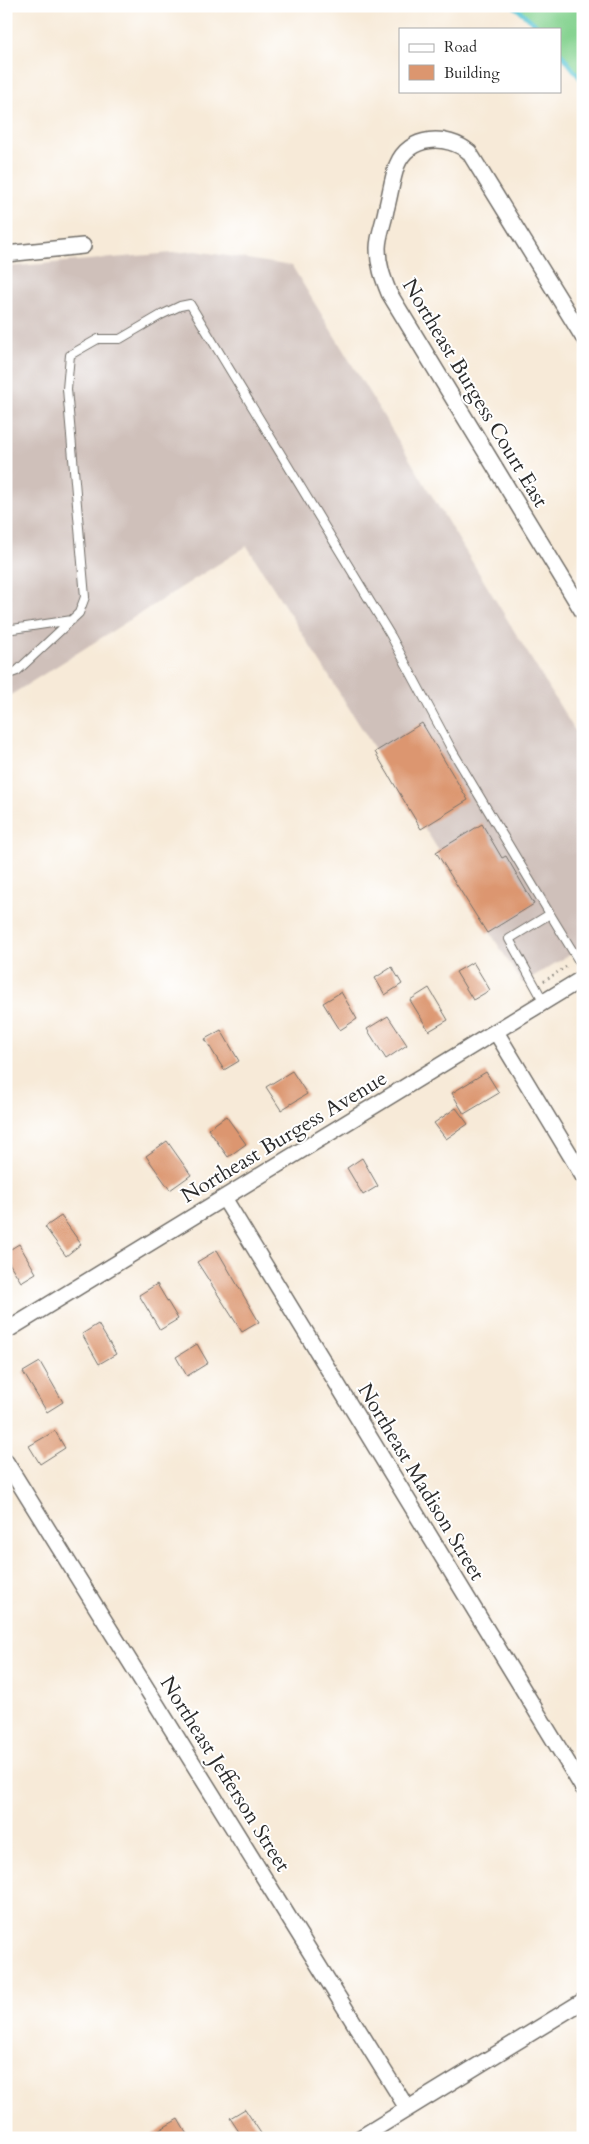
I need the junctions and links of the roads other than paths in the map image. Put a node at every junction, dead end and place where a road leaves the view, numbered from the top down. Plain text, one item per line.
1 (83, 246) dead end
2 (6, 254) edge
3 (583, 337) edge
4 (583, 612) edge
5 (72, 620) junction
6 (6, 630) edge
7 (6, 675) edge
8 (550, 914) junction
9 (583, 968) edge
10 (583, 978) edge
11 (544, 1002) junction
12 (496, 1032) junction
13 (583, 1176) edge
14 (224, 1198) junction
15 (6, 1331) edge
16 (6, 1462) edge
17 (583, 1788) edge
18 (583, 2001) edge
19 (407, 2108) junction
20 (360, 2138) edge

1 - 2 street
3 - 4 street, Northeast Burgess Court East
5 - 6 lane
5 - 7 lane
5 - 8 lane
8 - 9 lane
8 - 11 lane
10 - 11 street, Northeast Burgess Avenue
11 - 12 street, Northeast Burgess Avenue
12 - 13 street
12 - 14 street, Northeast Burgess Avenue
14 - 15 street, Northeast Burgess Avenue
14 - 17 street, Northeast Madison Street
16 - 19 street, Northeast Jefferson Street
18 - 19 street
19 - 20 street

